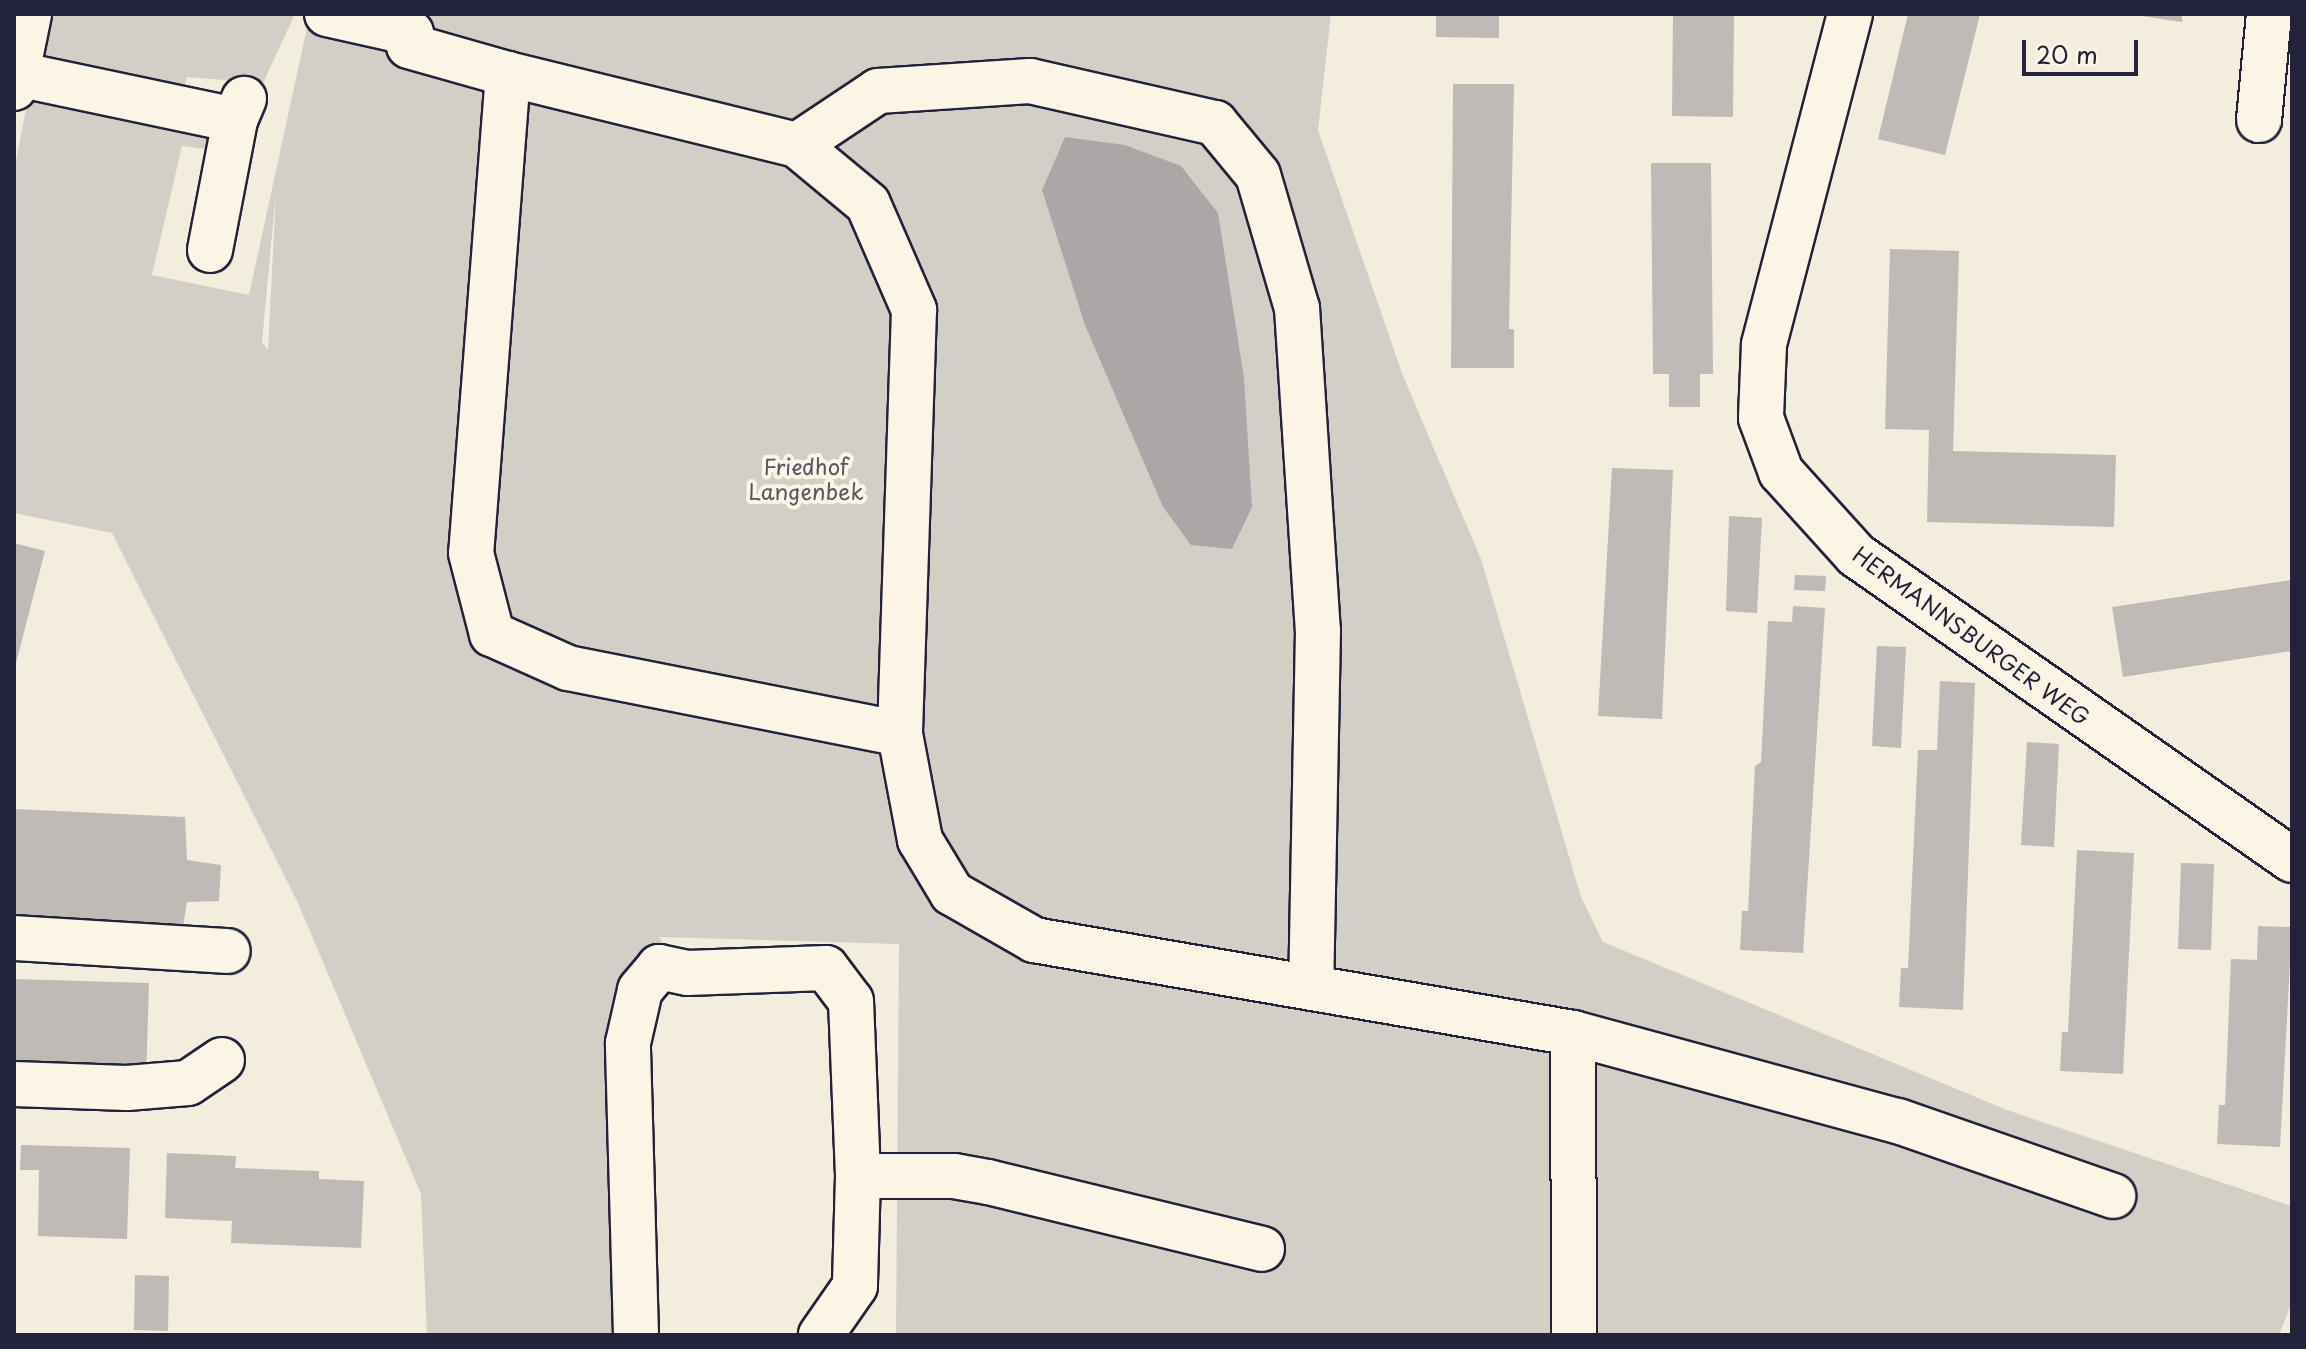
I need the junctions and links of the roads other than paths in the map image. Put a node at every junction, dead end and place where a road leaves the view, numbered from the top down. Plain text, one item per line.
1 (29, 14) edge
2 (327, 14) edge
3 (1850, 14) edge
4 (2269, 14) edge
5 (508, 74) junction
6 (15, 81) edge
7 (2259, 120) dead end
8 (797, 145) junction
9 (210, 250) dead end
10 (900, 734) junction
11 (2292, 860) edge
12 (14, 938) edge
13 (228, 951) dead end
14 (1311, 987) junction
15 (1573, 1033) junction
16 (222, 1060) dead end
17 (14, 1084) edge
18 (858, 1176) junction
19 (2113, 1196) dead end
20 (1262, 1249) dead end
21 (636, 1335) edge
22 (821, 1335) edge
23 (1574, 1335) edge

1 - 6 street
2 - 5 street
3 - 11 street, HERMANNSBURGER WEG
4 - 7 street
5 - 8 street
5 - 10 street
6 - 9 street
8 - 10 street
8 - 14 street
10 - 14 street
12 - 13 street
14 - 15 street
15 - 19 street
15 - 23 street
16 - 17 street
18 - 20 street
18 - 21 street
18 - 22 street

